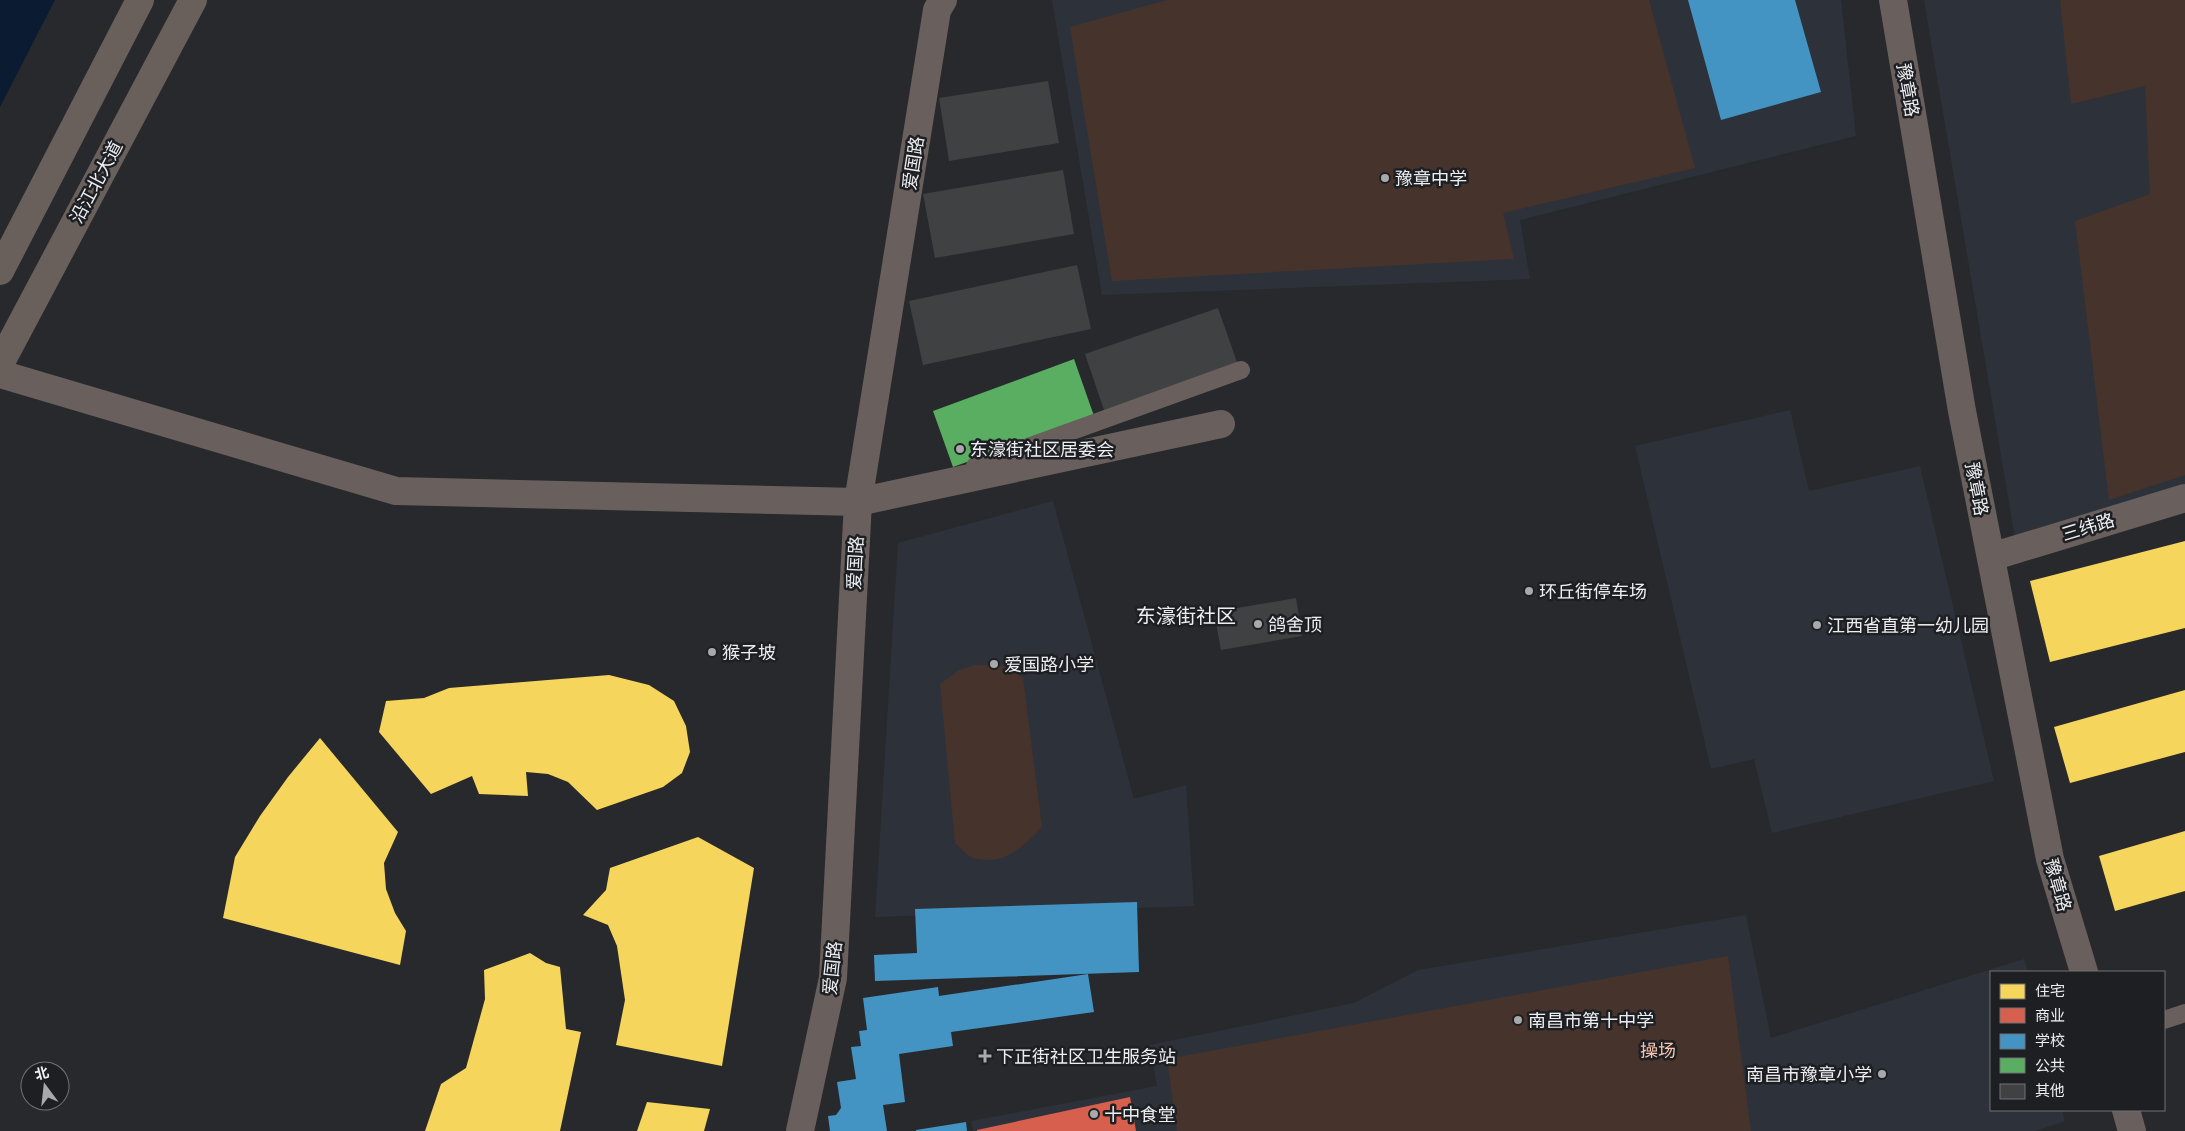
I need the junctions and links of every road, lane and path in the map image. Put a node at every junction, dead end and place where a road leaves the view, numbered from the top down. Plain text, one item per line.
1 (140, 0) edge
2 (193, 0) edge
3 (943, 0) edge
4 (1893, 0) edge
5 (0, 271) edge
6 (0, 364) edge
7 (1240, 370) dead end
8 (0, 374) edge
9 (1221, 424) dead end
10 (902, 493) junction
11 (2185, 498) edge
12 (858, 502) junction
13 (1991, 557) junction
14 (2084, 971) edge
15 (2185, 1013) edge
16 (2165, 1020) edge
17 (2126, 1111) edge
18 (800, 1131) edge
19 (2132, 1131) edge

1 - 5 main road
2 - 6 main road, 沿江北大道
3 - 12 street, 爱国路
4 - 13 street, 豫章路
7 - 10 lane
8 - 12 street
9 - 10 street
10 - 12 street
11 - 13 street, 三纬路
12 - 18 street, 爱国路
13 - 14 street, 豫章路
15 - 16 lane
17 - 19 street

